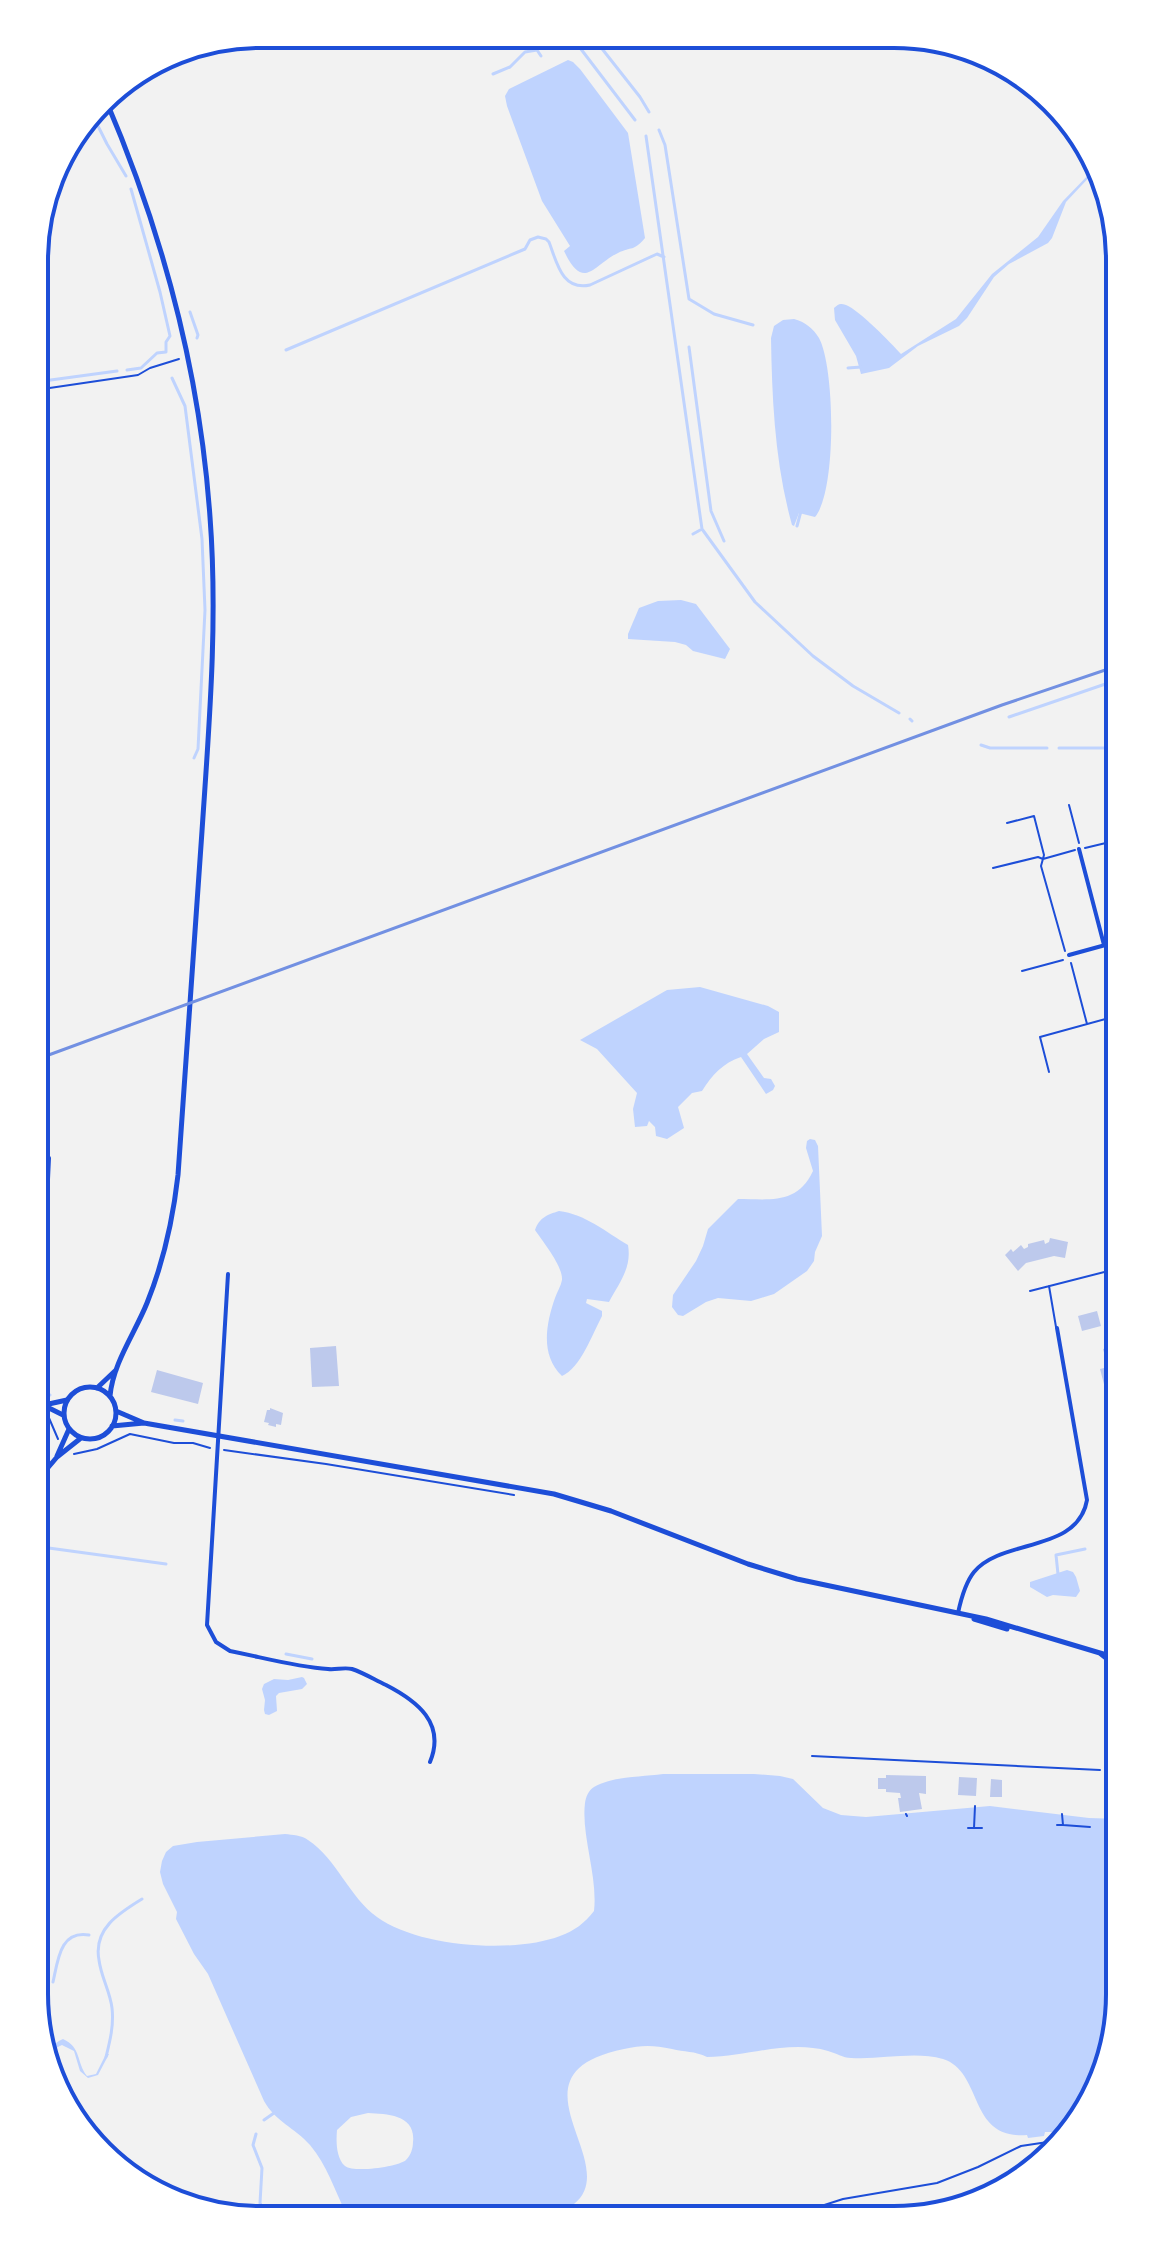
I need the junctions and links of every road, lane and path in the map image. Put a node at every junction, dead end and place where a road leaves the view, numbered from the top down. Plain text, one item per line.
1 (110, 110) edge
2 (188, 357) junction
3 (48, 388) edge
4 (1069, 805) dead end
5 (1007, 823) dead end
6 (1106, 844) edge
7 (1079, 849) junction
8 (1043, 859) junction
9 (993, 868) dead end
10 (1104, 945) joint
11 (1069, 955) joint
12 (1022, 971) dead end
13 (1106, 1019) edge
14 (1087, 1024) junction
15 (1049, 1072) dead end
16 (49, 1158) dead end
17 (48, 1179) edge
18 (1106, 1272) edge
19 (228, 1274) dead end
20 (1049, 1286) junction
21 (1030, 1291) dead end
22 (1057, 1328) joint
23 (116, 1369) junction
24 (97, 1388) junction
25 (110, 1396) junction
26 (67, 1400) junction
27 (48, 1404) edge
28 (48, 1408) edge
29 (116, 1411) junction
30 (63, 1415) junction
31 (48, 1418) edge
32 (144, 1423) junction
33 (112, 1426) junction
34 (69, 1429) junction
35 (217, 1436) junction
36 (81, 1438) junction
37 (59, 1441) dead end
38 (216, 1449) junction
39 (73, 1454) dead end
40 (57, 1457) junction
41 (48, 1468) edge
42 (514, 1495) dead end
43 (958, 1613) junction
44 (1100, 1654) junction
45 (1106, 1656) edge
46 (1106, 1658) edge
47 (812, 1756) dead end
48 (430, 1762) dead end
49 (1100, 1770) dead end
50 (975, 1806) dead end
51 (1062, 1814) dead end
52 (1057, 1825) dead end
53 (1063, 1825) junction
54 (1090, 1827) dead end
55 (968, 1828) dead end
56 (974, 1828) junction
57 (982, 1828) dead end
58 (1045, 2142) edge
59 (821, 2206) edge

1 - 2 main road
2 - 3 path
2 - 23 main road
4 - 7 path
5 - 8 path
6 - 7 path
7 - 8 path
7 - 10 street
8 - 9 path
8 - 11 path
10 - 11 street
12 - 14 path
13 - 14 path
14 - 15 path
16 - 17 street
18 - 20 lane
19 - 35 street
20 - 21 lane
20 - 22 lane
22 - 43 street
23 - 24 main road
23 - 25 main road
24 - 25 main road
24 - 26 main road
25 - 29 main road
26 - 27 main road
26 - 30 main road
28 - 30 main road
29 - 32 main road
29 - 33 main road
30 - 34 main road
31 - 37 path
32 - 33 main road
32 - 35 main road
33 - 36 main road
34 - 36 main road
34 - 40 main road
35 - 38 street
35 - 43 main road
36 - 40 main road
38 - 39 path
38 - 42 path
38 - 48 street
40 - 41 main road
43 - 44 main road
44 - 45 main road
44 - 46 main road
47 - 49 lane
50 - 56 path
51 - 53 path
52 - 53 path
53 - 54 path
55 - 56 path
56 - 57 path
58 - 59 path

